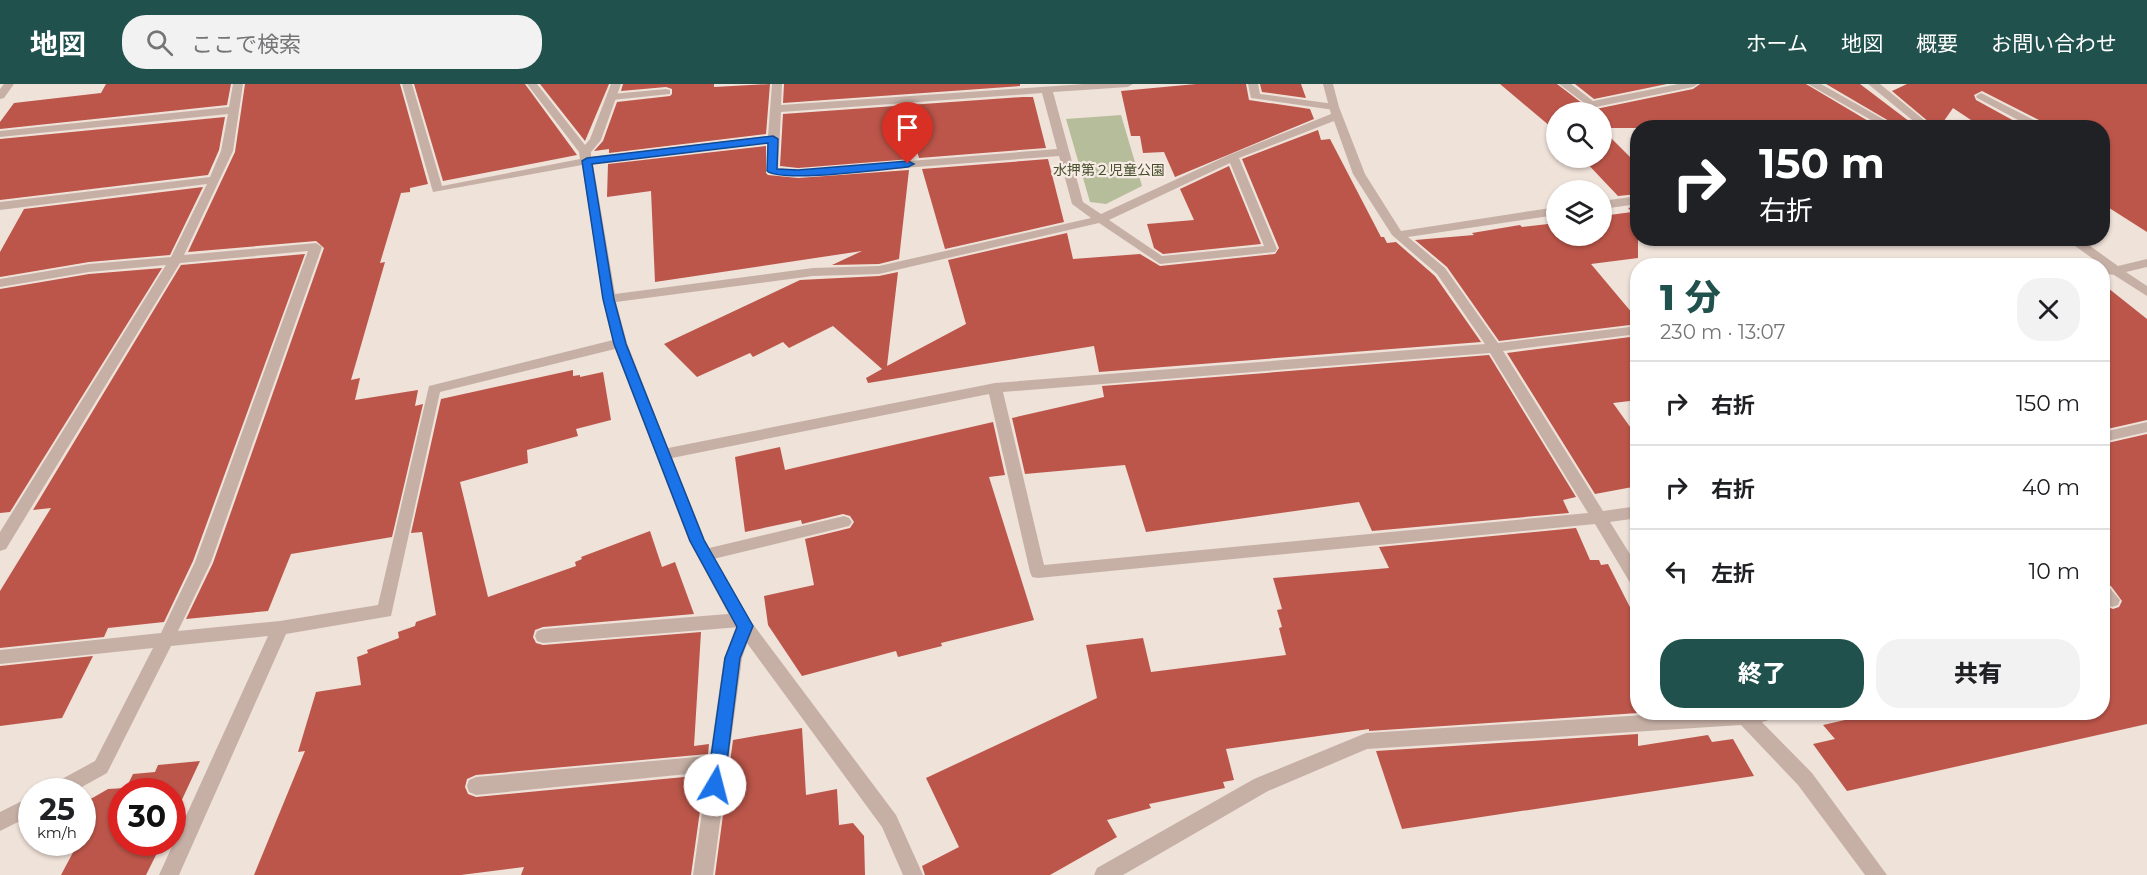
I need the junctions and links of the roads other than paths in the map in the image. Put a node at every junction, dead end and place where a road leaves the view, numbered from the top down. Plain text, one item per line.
1 (9, 84) edge
2 (238, 84) edge
3 (407, 84) edge
4 (532, 84) edge
5 (616, 84) edge
6 (777, 84) edge
7 (1128, 84) edge
8 (1253, 84) edge
9 (1328, 84) edge
10 (1564, 84) edge
11 (1693, 84) edge
12 (1813, 84) edge
13 (1873, 84) edge
14 (1047, 91) junction
15 (666, 92) dead end
16 (0, 96) edge
17 (1981, 96) dead end
18 (612, 97) junction
19 (776, 109) junction
20 (232, 110) junction
21 (1336, 111) junction
22 (1879, 120) edge
23 (1919, 120) edge
24 (2027, 120) edge
25 (0, 134) edge
26 (773, 139) junction
27 (1063, 152) junction
28 (586, 157) junction
29 (1233, 157) junction
30 (215, 180) junction
31 (1630, 201) edge
32 (1612, 204) edge
33 (0, 206) edge
34 (1546, 214) edge
35 (1098, 220) junction
36 (1398, 235) junction
37 (2079, 246) edge
38 (2094, 258) edge
39 (177, 259) junction
40 (2147, 263) edge
41 (2110, 272) edge
42 (0, 283) edge
43 (2147, 292) edge
44 (609, 299) junction
45 (1630, 331) edge
46 (620, 344) junction
47 (1494, 348) junction
48 (995, 387) junction
49 (2147, 427) edge
50 (2110, 435) edge
51 (663, 455) junction
52 (1630, 513) edge
53 (1597, 519) junction
54 (844, 522) dead end
55 (0, 545) edge
56 (705, 555) junction
57 (1630, 569) edge
58 (742, 623) junction
59 (280, 628) junction
60 (543, 636) dead end
61 (166, 640) junction
62 (0, 657) edge
63 (1670, 720) edge
64 (1747, 720) edge
65 (718, 763) junction
66 (81, 778) edge
67 (476, 786) dead end
68 (18, 812) edge
69 (0, 822) edge
70 (169, 875) edge
71 (703, 875) edge
72 (913, 875) edge
73 (1104, 875) edge
74 (1877, 875) edge

1 - 16 street
2 - 20 street
3 - 28 street
4 - 28 street
5 - 18 street
6 - 19 street
7 - 14 street
8 - 21 street
9 - 21 street
10 - 11 street
12 - 22 street
13 - 23 street
14 - 19 street
14 - 27 street
15 - 18 street
17 - 24 street
18 - 28 street
19 - 26 street
20 - 25 street
20 - 30 street
21 - 29 street
21 - 36 street
26 - 27 street
26 - 28 street
27 - 35 street
28 - 44 street
29 - 35 street
29 - 35 street
30 - 33 street
30 - 39 street
31 - 32 street
34 - 36 street
35 - 44 street
36 - 47 street
37 - 38 street
39 - 42 street
39 - 55 street
39 - 61 street
40 - 41 street
41 - 43 street
44 - 46 street
45 - 47 street
46 - 51 street
46 - 59 street
47 - 48 street
47 - 53 street
48 - 51 street
48 - 53 street
49 - 50 street
51 - 56 street
52 - 53 street
53 - 57 street
54 - 56 street
56 - 58 street
58 - 60 street
58 - 65 street
58 - 72 street
59 - 61 street
59 - 70 street
61 - 62 street
61 - 66 street
63 - 73 street
64 - 74 street
65 - 67 street
65 - 71 street
68 - 69 street

